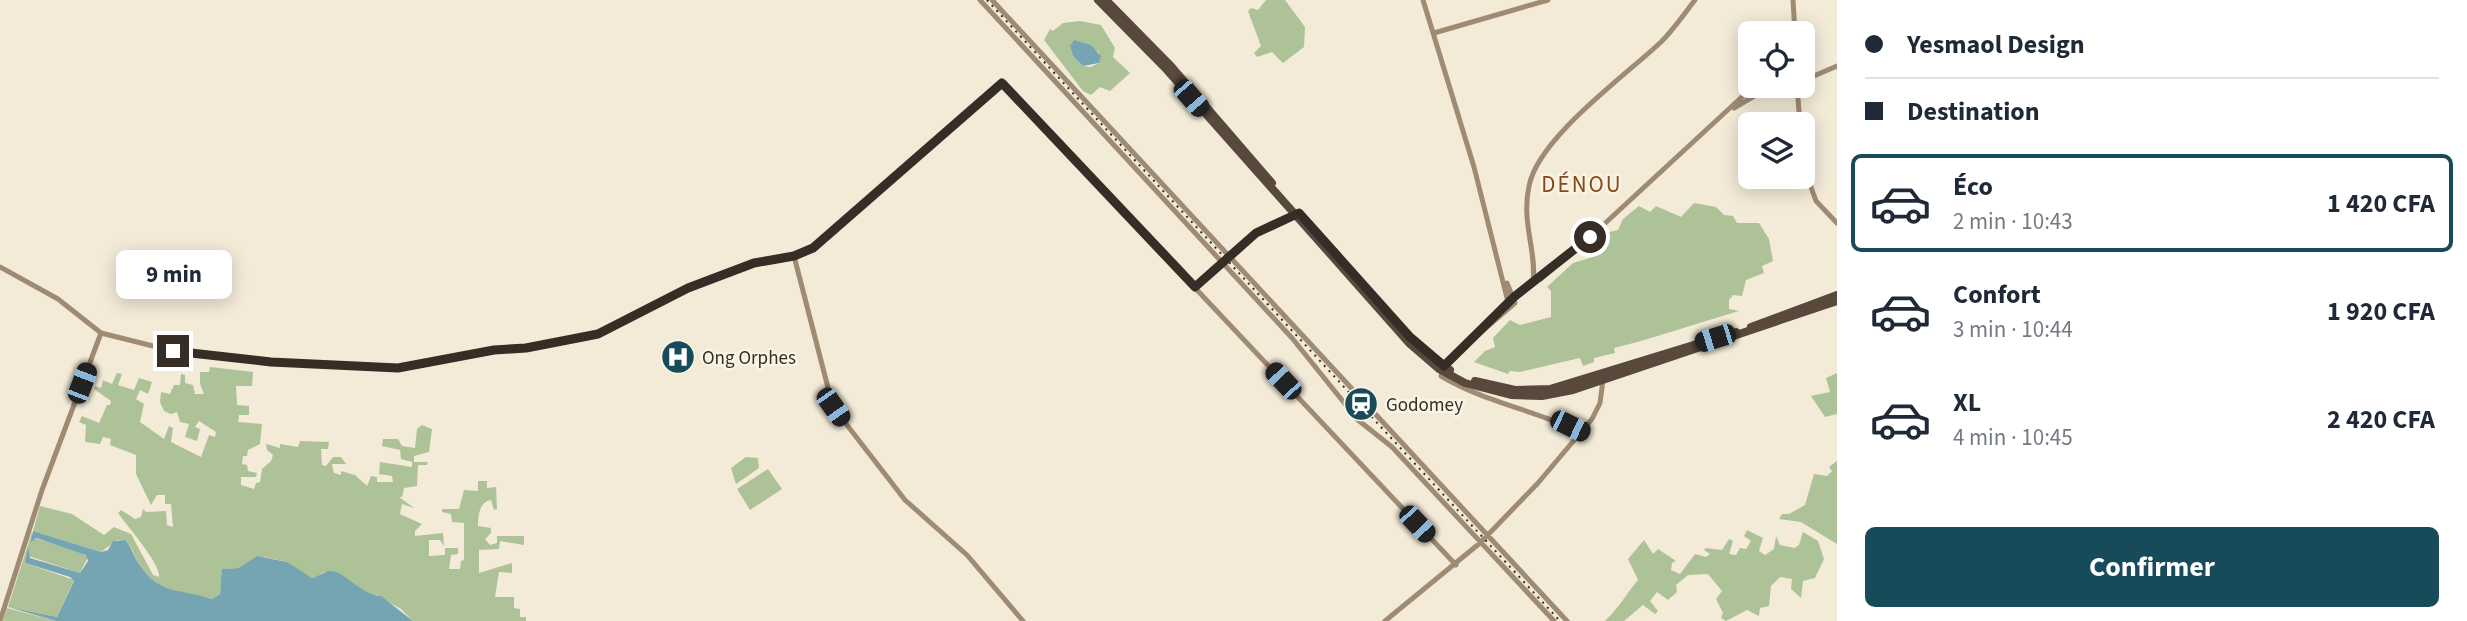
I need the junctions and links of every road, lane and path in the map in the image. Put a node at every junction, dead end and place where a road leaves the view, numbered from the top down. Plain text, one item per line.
1 (980, 0) edge
2 (992, 0) edge
3 (1098, 0) edge
4 (1106, 0) edge
5 (1423, 0) edge
6 (1548, 0) edge
7 (1695, 0) edge
8 (1794, 0) edge
9 (1795, 21) edge
10 (1434, 33) junction
11 (1837, 66) edge
12 (1815, 75) edge
13 (1741, 98) edge
14 (1812, 189) edge
15 (1296, 214) junction
16 (1837, 222) edge
17 (794, 256) junction
18 (1225, 259) junction
19 (0, 267) edge
20 (1538, 278) junction
21 (1195, 287) junction
22 (1837, 295) edge
23 (1512, 301) junction
24 (1837, 301) edge
25 (102, 333) junction
26 (1443, 371) junction
27 (1603, 380) junction
28 (1583, 433) junction
29 (1488, 536) junction
30 (1480, 543) junction
31 (1456, 565) junction
32 (0, 621) edge
33 (1023, 621) edge
34 (1385, 621) edge
35 (1554, 621) edge
36 (1567, 621) edge

1 - 18 main road
2 - 18 main road
3 - 15 highway
4 - 15 highway
5 - 10 main road
6 - 10 main road
7 - 20 main road
8 - 9 main road
10 - 23 main road
11 - 12 main road
13 - 20 main road
14 - 16 main road
15 - 18 main road
15 - 26 highway
17 - 21 main road
17 - 25 main road
17 - 33 main road
18 - 21 main road
18 - 29 main road
18 - 30 main road
19 - 25 main road
20 - 23 main road
21 - 31 main road
22 - 26 highway
23 - 26 main road
24 - 27 highway
25 - 32 main road
26 - 27 highway
26 - 28 main road
27 - 28 main road
28 - 29 main road
29 - 30 main road
29 - 36 main road
30 - 31 main road
30 - 35 main road
31 - 34 main road

